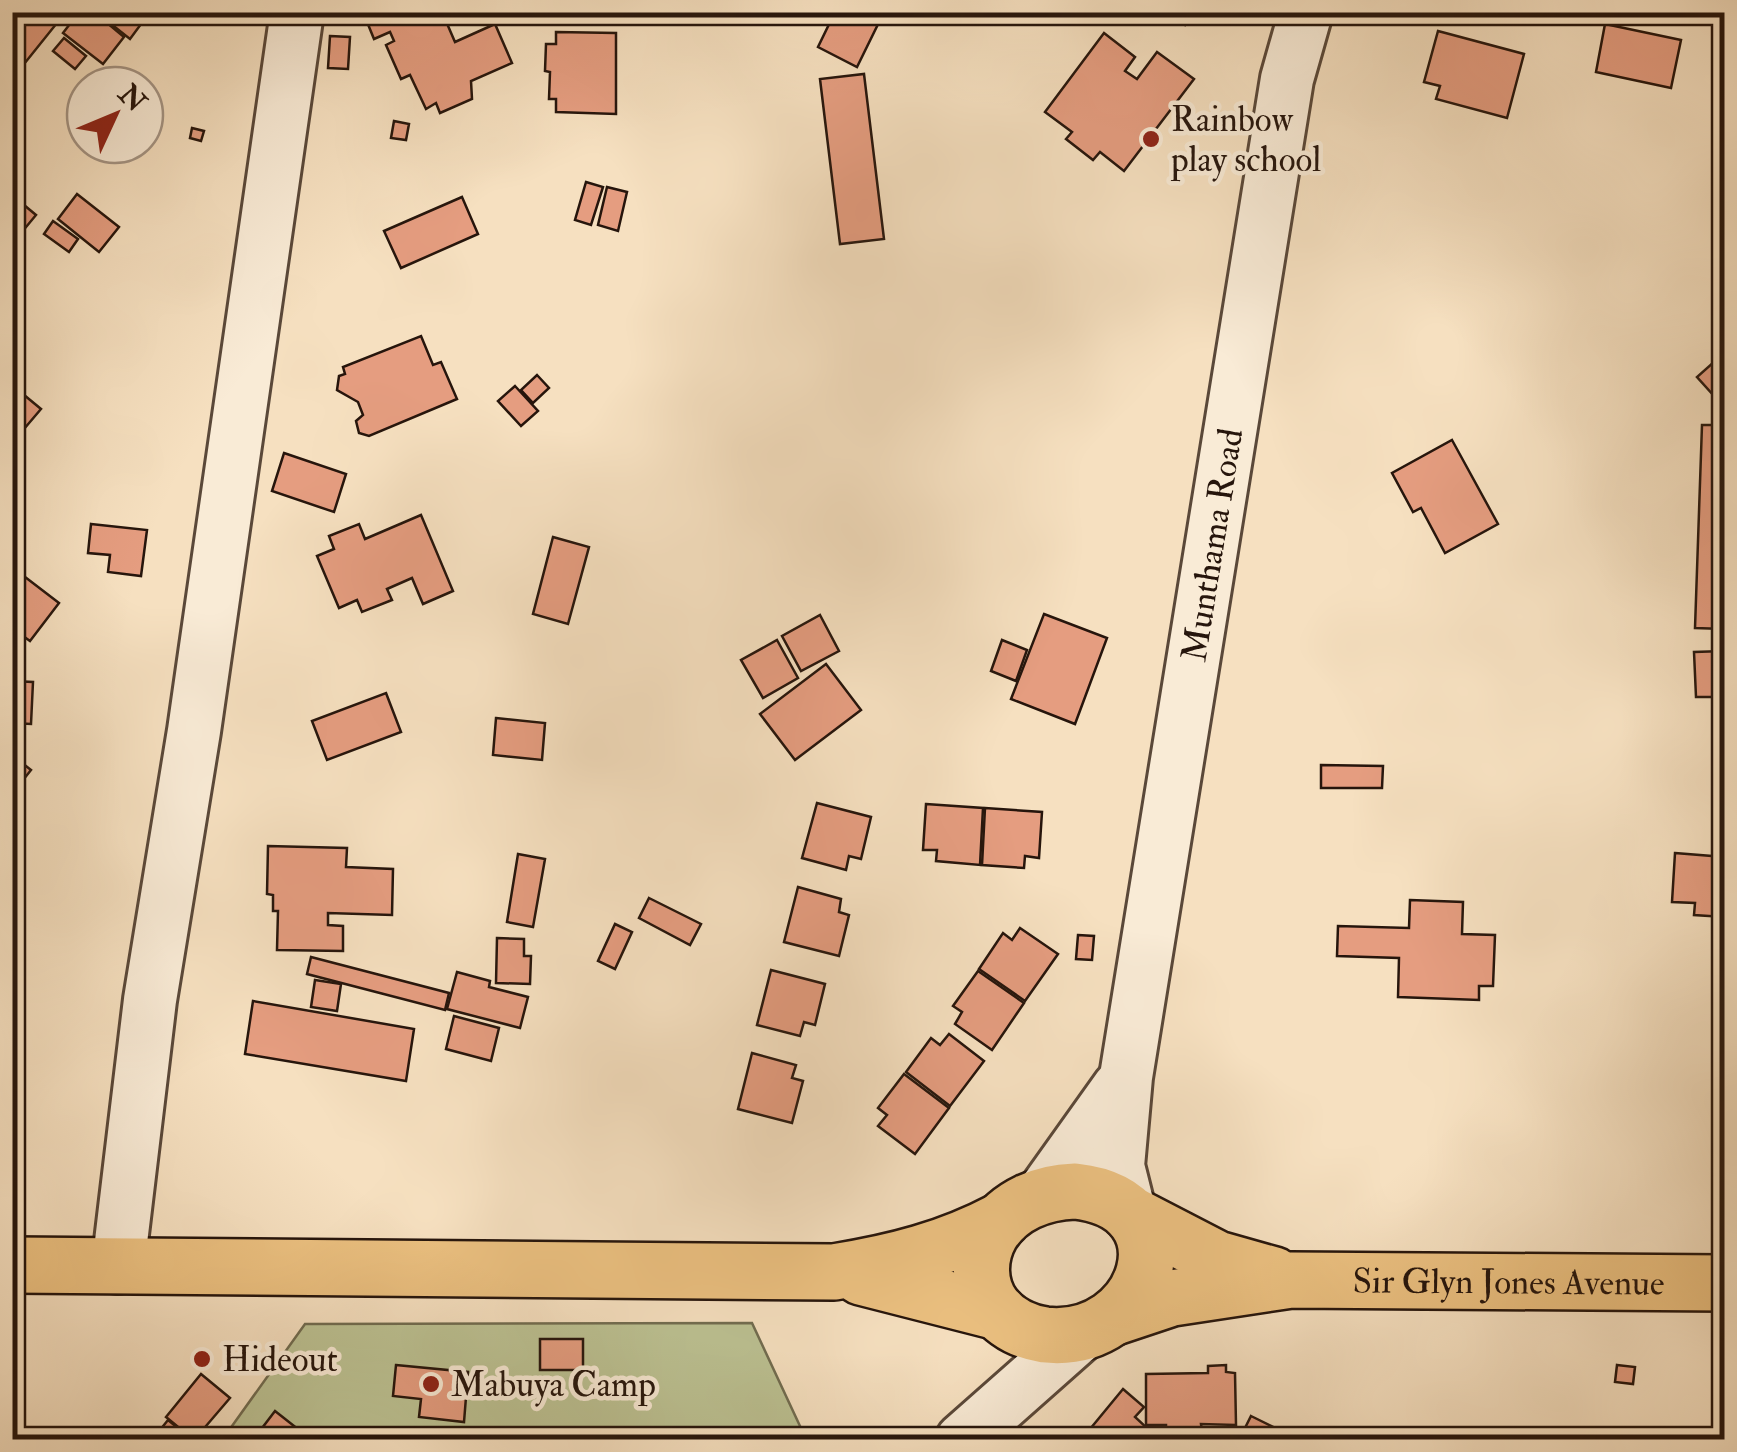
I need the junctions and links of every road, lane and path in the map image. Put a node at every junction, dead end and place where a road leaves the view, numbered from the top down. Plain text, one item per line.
1 (296, 12) edge
2 (1306, 12) edge
3 (1126, 1077) junction
4 (1022, 1208) junction
5 (1130, 1214) junction
6 (12, 1265) edge
7 (118, 1267) junction
8 (834, 1272) junction
9 (1291, 1280) junction
10 (1724, 1282) edge
11 (998, 1312) junction
12 (1100, 1324) junction
13 (965, 1435) edge

1 - 7 street
2 - 3 street, Munthama Road
3 - 4 street, Munthama Road
3 - 5 street, Munthama Road
4 - 5 main road
4 - 8 main road
4 - 11 main road
5 - 9 main road
5 - 12 main road
6 - 7 main road
7 - 8 main road
8 - 11 main road
9 - 10 main road, Sir Glyn Jones Avenue
9 - 12 main road
11 - 12 main road
11 - 13 street
12 - 13 street

